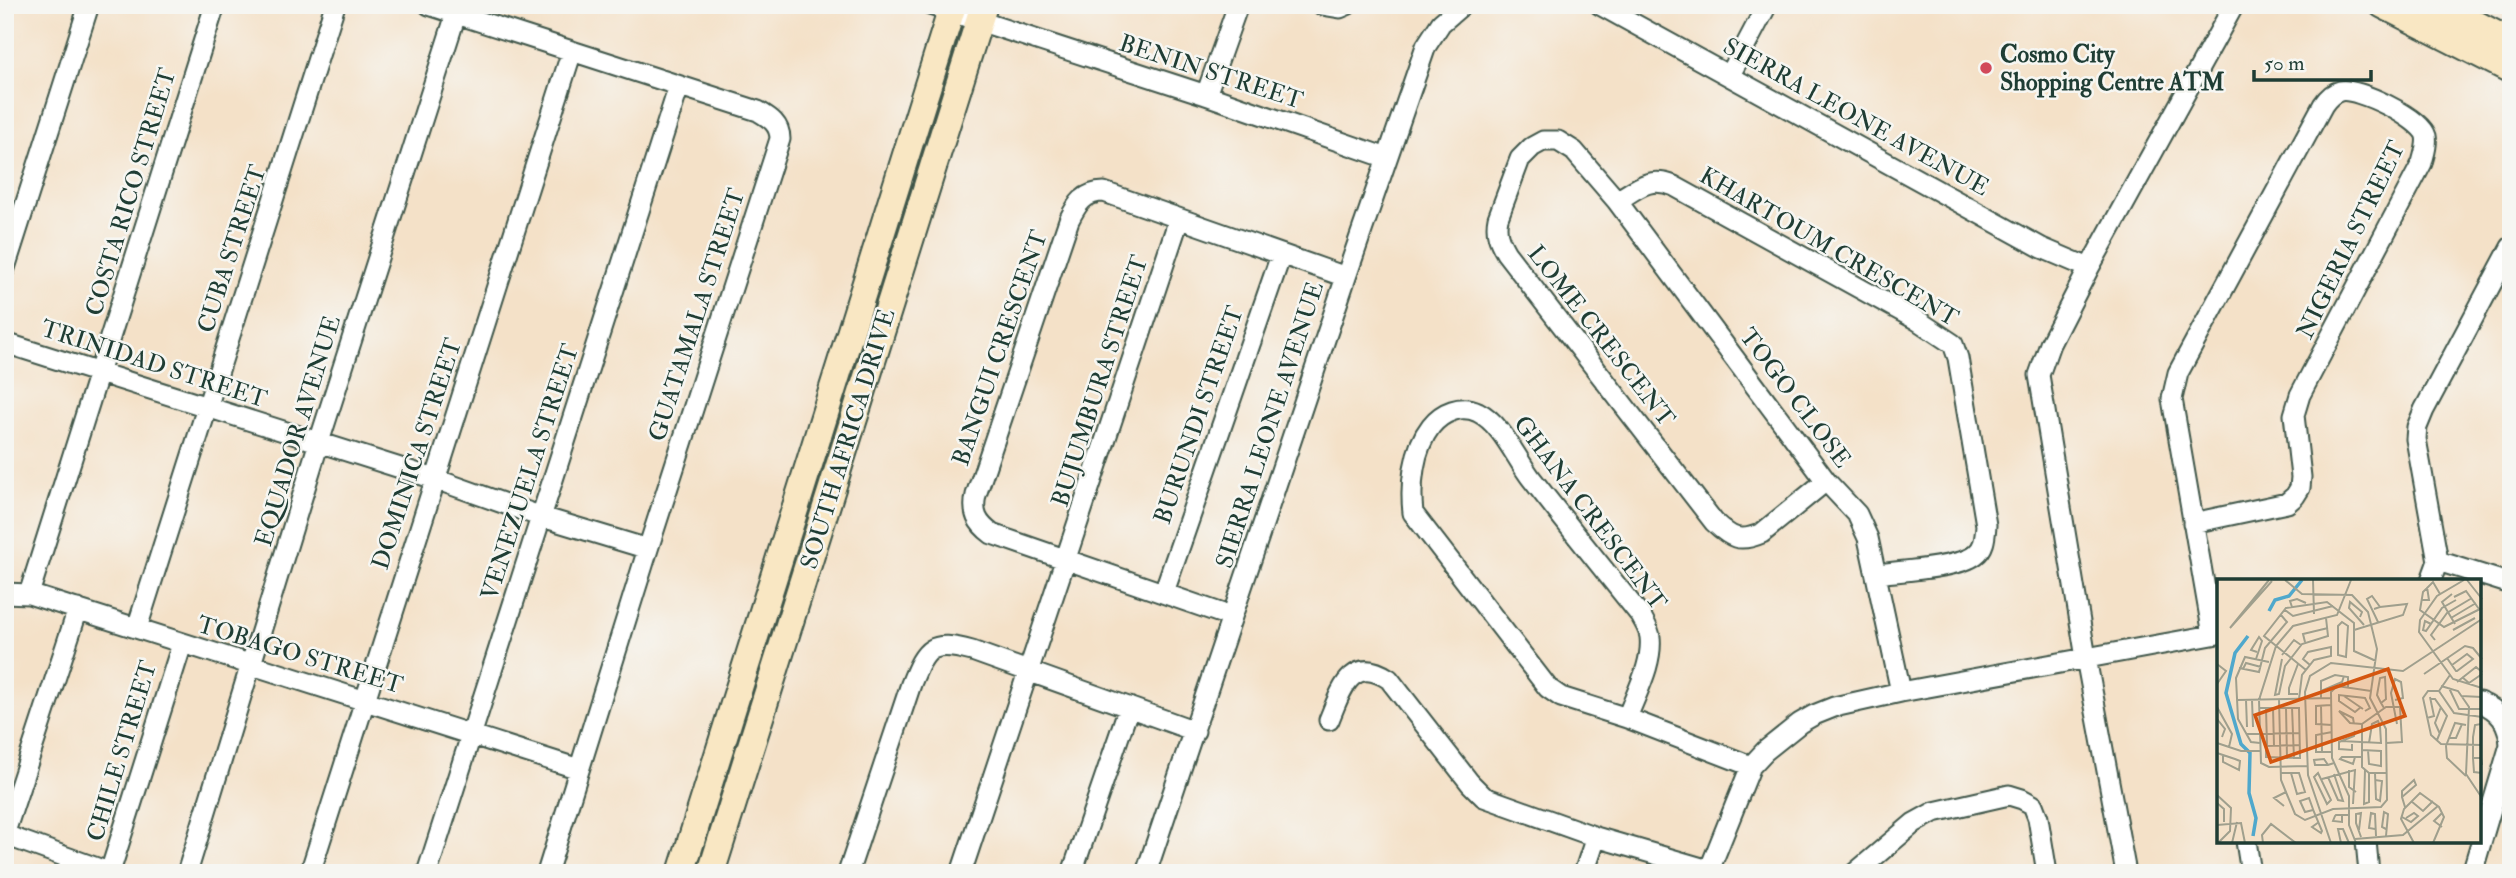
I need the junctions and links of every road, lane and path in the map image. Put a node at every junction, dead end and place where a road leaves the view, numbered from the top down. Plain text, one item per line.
1 (89, 5) edge
2 (215, 5) edge
3 (335, 5) edge
4 (429, 5) edge
5 (1238, 5) edge
6 (1322, 5) edge
7 (1347, 5) edge
8 (1462, 5) edge
9 (1600, 5) edge
10 (1767, 5) edge
11 (2234, 5) edge
12 (2383, 5) edge
13 (2439, 5) edge
14 (945, 7) edge
15 (458, 9) edge
16 (982, 14) edge
17 (2511, 42) edge
18 (572, 51) junction
19 (2511, 70) edge
20 (1730, 75) junction
21 (679, 86) junction
22 (1206, 95) junction
23 (1387, 158) junction
24 (1617, 201) junction
25 (1179, 219) junction
26 (13, 221) edge
27 (2511, 247) edge
28 (1281, 255) junction
29 (5, 268) edge
30 (2090, 268) junction
31 (1346, 277) junction
32 (5, 343) edge
33 (100, 374) junction
34 (207, 407) junction
35 (319, 442) junction
36 (435, 479) junction
37 (1826, 481) junction
38 (542, 517) junction
39 (2193, 523) junction
40 (648, 549) junction
41 (1067, 558) junction
42 (2438, 561) junction
43 (1877, 574) junction
44 (2431, 579) edge
45 (2511, 584) edge
46 (1164, 592) junction
47 (5, 593) edge
48 (29, 594) junction
49 (78, 609) junction
50 (1232, 617) junction
51 (137, 628) junction
52 (2216, 634) edge
53 (182, 644) junction
54 (2086, 657) junction
55 (252, 664) junction
56 (1027, 671) junction
57 (1901, 692) junction
58 (363, 699) junction
59 (2481, 703) edge
60 (1129, 707) junction
61 (1627, 718) junction
62 (1329, 720) dead end
63 (1195, 731) junction
64 (470, 735) junction
65 (1751, 766) junction
66 (579, 769) junction
67 (5, 834) edge
68 (1596, 837) junction
69 (2246, 843) edge
70 (2366, 843) edge
71 (1708, 871) edge
72 (110, 873) edge
73 (187, 873) edge
74 (310, 873) edge
75 (427, 873) edge
76 (547, 873) edge
77 (681, 873) edge
78 (711, 873) edge
79 (848, 873) edge
80 (961, 873) edge
81 (1072, 873) edge
82 (1146, 873) edge
83 (1584, 873) edge
84 (1855, 873) edge
85 (2047, 873) edge
86 (2126, 873) edge
87 (2251, 873) edge
88 (2369, 873) edge
89 (2472, 873) edge

1 - 26 street
2 - 33 street, COSTA RICO STREET
3 - 34 street, CUBA STREET
4 - 15 street, GUATAMALA STREET
5 - 22 street
6 - 7 street
8 - 23 street, SIERRA LEONE AVENUE
9 - 20 street, SIERRA LEONE AVENUE
10 - 20 street
11 - 30 street
12 - 19 street
13 - 17 street
14 - 16 street, BENIN STREET
14 - 77 street, SOUTH AFRICA DRIVE
15 - 18 street, GUATAMALA STREET
15 - 35 street, EQUADOR AVENUE
16 - 22 street, BENIN STREET
16 - 78 street, SOUTH AFRICA DRIVE
18 - 21 street, GUATAMALA STREET
18 - 36 street, DOMINICA STREET
20 - 30 street, SIERRA LEONE AVENUE
21 - 38 street, VENEZUELA STREET
21 - 40 street, GUATAMALA STREET
22 - 23 street, BENIN STREET
23 - 31 street, SIERRA LEONE AVENUE
24 - 37 street, TOGO CLOSE
24 - 37 street, LOME CRESCENT
24 - 43 street, KHARTOUM CRESCENT
25 - 28 street, BANGUI CRESCENT
25 - 41 street, BUJUMBURA STREET
25 - 41 street, BANGUI CRESCENT
26 - 29 street
27 - 42 street
28 - 31 street, BANGUI CRESCENT
28 - 46 street, BURUNDI STREET
30 - 54 street
31 - 50 street, SIERRA LEONE AVENUE
32 - 33 street, TRINIDAD STREET
33 - 34 street, TRINIDAD STREET
33 - 48 street, COSTA RICO STREET
34 - 35 street, TRINIDAD STREET
34 - 51 street, CUBA STREET
35 - 36 street, TRINIDAD STREET
35 - 55 street, EQUADOR AVENUE
36 - 38 street, TRINIDAD STREET
36 - 58 street, DOMINICA STREET
37 - 43 street, TOGO CLOSE
38 - 40 street, TRINIDAD STREET
38 - 64 street, VENEZUELA STREET
39 - 39 street, NIGERIA STREET
39 - 52 street, NIGERIA STREET
40 - 66 street, GUATAMALA STREET
41 - 46 street, BANGUI CRESCENT
41 - 56 street, BUJUMBURA STREET
42 - 44 street
42 - 45 street
43 - 57 street, TOGO CLOSE
46 - 50 street, BANGUI CRESCENT
47 - 48 street, TOBAGO STREET
48 - 49 street, TOBAGO STREET
49 - 51 street, TOBAGO STREET
49 - 67 street
50 - 63 street, SIERRA LEONE AVENUE
51 - 53 street, TOBAGO STREET
52 - 54 street
53 - 55 street, TOBAGO STREET
53 - 72 street, CHILE STREET
54 - 57 street
54 - 86 street
55 - 58 street, TOBAGO STREET
55 - 73 street, EQUADOR AVENUE
56 - 60 street
56 - 79 street
56 - 80 street, BUJUMBURA STREET
57 - 65 street
58 - 64 street, TOBAGO STREET
58 - 74 street, DOMINICA STREET
59 - 89 street
60 - 63 street
60 - 81 street
61 - 61 street, GHANA CRESCENT
61 - 65 street, GHANA CRESCENT
62 - 68 street
63 - 82 street, SIERRA LEONE AVENUE
64 - 66 street, TOBAGO STREET
64 - 75 street, VENEZUELA STREET
65 - 71 street
66 - 76 street, GUATAMALA STREET
67 - 72 street
68 - 71 street
68 - 83 street
69 - 87 street
70 - 88 street
84 - 85 street

